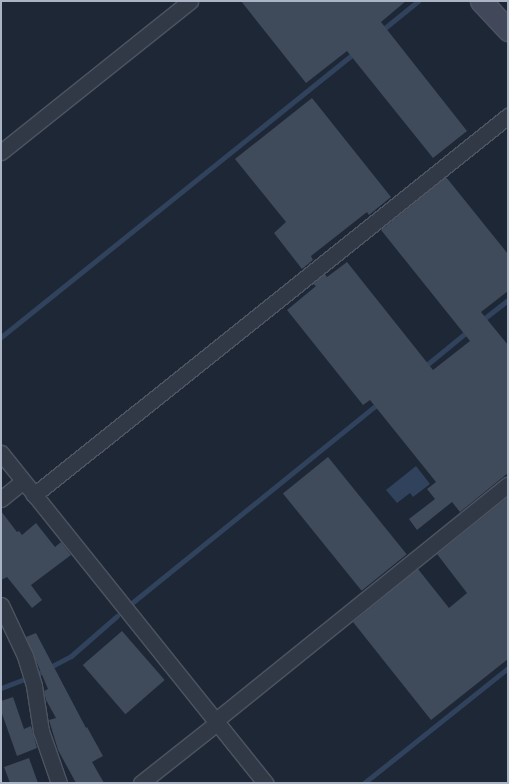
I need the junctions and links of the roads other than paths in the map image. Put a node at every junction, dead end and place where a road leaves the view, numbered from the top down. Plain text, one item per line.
1 (190, 1) edge
2 (481, 1) edge
3 (508, 30) edge
4 (508, 116) edge
5 (1, 152) edge
6 (1, 453) edge
7 (23, 480) junction
8 (508, 485) edge
9 (34, 495) junction
10 (1, 499) edge
11 (1, 606) edge
12 (216, 722) junction
13 (59, 783) edge
14 (142, 783) edge
15 (265, 783) edge

1 - 5 street
2 - 3 street
4 - 9 street
6 - 7 street
7 - 9 street
7 - 10 street
8 - 12 street
9 - 12 street
11 - 13 street
12 - 14 street
12 - 15 street

